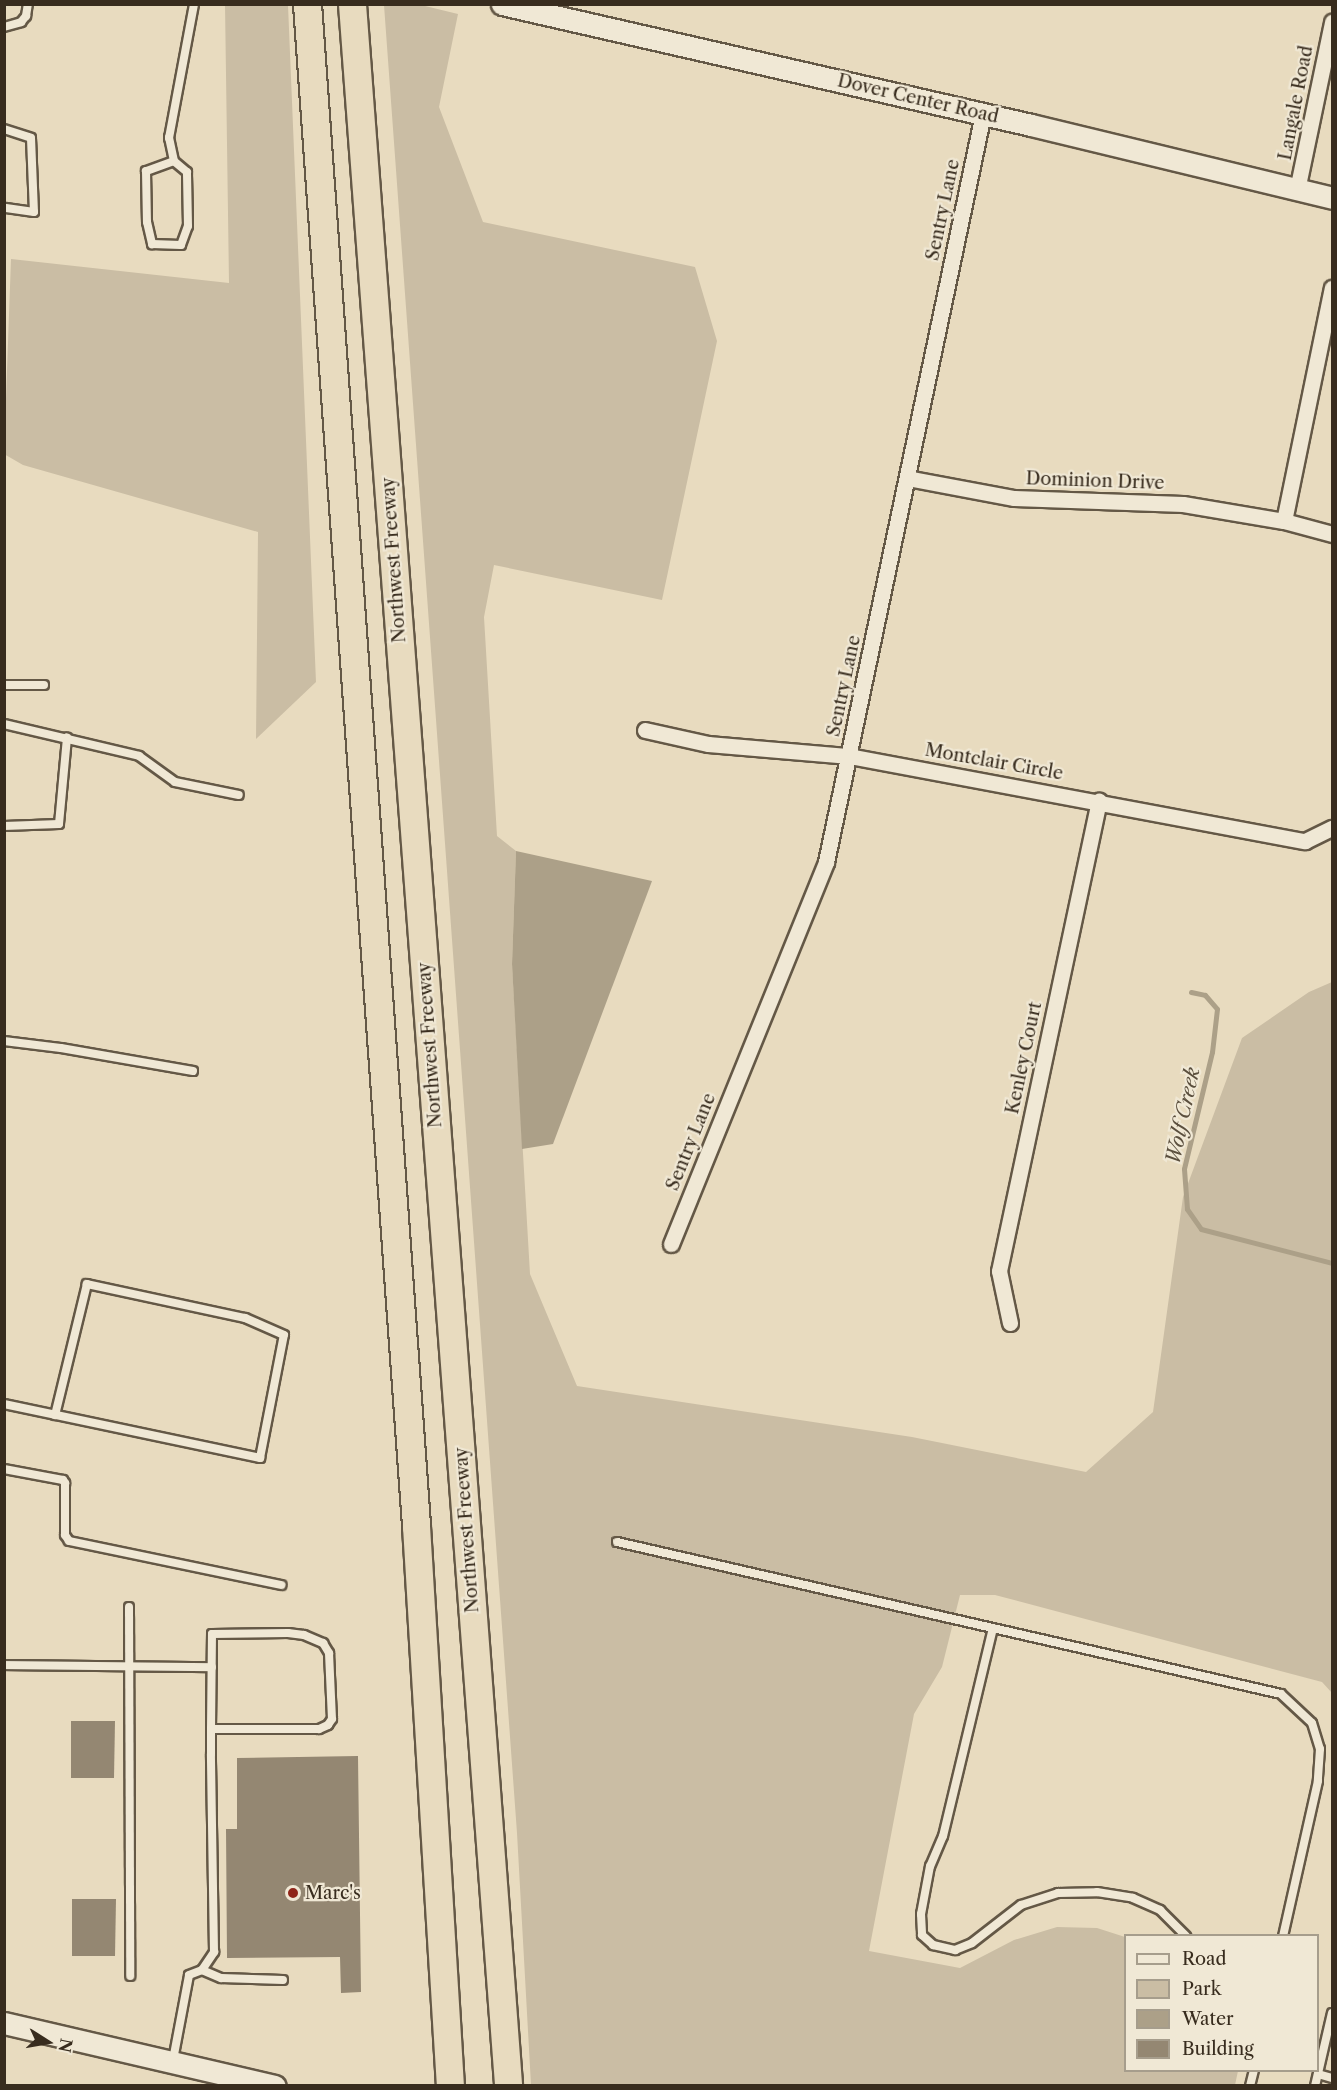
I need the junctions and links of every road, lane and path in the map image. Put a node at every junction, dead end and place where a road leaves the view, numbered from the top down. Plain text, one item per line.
1 (28, 4) edge
2 (194, 4) edge
3 (307, 4) edge
4 (352, 4) edge
5 (502, 4) edge
6 (551, 10) edge
7 (1332, 22) edge
8 (4, 27) edge
9 (983, 114) junction
10 (4, 129) edge
11 (174, 161) junction
12 (1297, 190) junction
13 (1332, 198) edge
14 (4, 207) edge
15 (1332, 288) edge
16 (907, 478) junction
17 (1284, 521) junction
18 (1332, 534) edge
19 (4, 685) edge
20 (44, 685) dead end
21 (4, 724) edge
22 (645, 730) dead end
23 (67, 737) junction
24 (849, 756) junction
25 (239, 795) dead end
26 (1099, 801) junction
27 (4, 826) edge
28 (1332, 828) edge
29 (4, 1041) edge
30 (193, 1071) dead end
31 (671, 1244) dead end
32 (1010, 1323) dead end
33 (4, 1404) edge
34 (55, 1415) junction
35 (4, 1469) edge
36 (617, 1542) dead end
37 (282, 1585) dead end
38 (129, 1607) dead end
39 (993, 1628) junction
40 (4, 1665) edge
41 (127, 1666) junction
42 (212, 1667) junction
43 (211, 1729) junction
44 (1185, 1934) edge
45 (1284, 1934) edge
46 (202, 1970) junction
47 (130, 1976) dead end
48 (283, 1980) dead end
49 (1332, 2013) edge
50 (4, 2023) edge
51 (1331, 2029) edge
52 (173, 2061) junction
53 (1319, 2071) edge
54 (1318, 2074) joint
55 (1332, 2078) edge
56 (275, 2085) edge
57 (450, 2085) edge
58 (508, 2085) edge
59 (1315, 2085) edge

1 - 8 lane
2 - 11 lane
3 - 57 highway
4 - 58 highway, Northwest Freeway
5 - 6 street, Dover Center Road
6 - 9 street, Dover Center Road
7 - 12 street, Langale Road
9 - 12 street, Dover Center Road
9 - 16 street, Sentry Lane
10 - 14 lane
11 - 11 lane
12 - 13 street, Dover Center Road
15 - 17 street
16 - 17 street, Dominion Drive
16 - 24 street, Sentry Lane
17 - 18 street, Dominion Drive
19 - 20 lane
21 - 23 lane
22 - 24 street, Montclair Circle
23 - 25 lane
23 - 27 lane
24 - 26 street, Montclair Circle
24 - 31 street, Sentry Lane
26 - 28 street, Montclair Circle
26 - 32 street, Kenley Court
29 - 30 lane
33 - 34 lane
34 - 34 lane
35 - 37 lane
36 - 39 lane
38 - 41 lane
39 - 44 lane
39 - 45 lane
40 - 41 lane
41 - 42 lane
41 - 47 lane
42 - 43 lane
42 - 43 lane
43 - 46 lane
46 - 48 lane
46 - 52 lane
49 - 51 lane
50 - 52 street
51 - 53 lane
52 - 56 street
54 - 55 lane
54 - 59 lane

